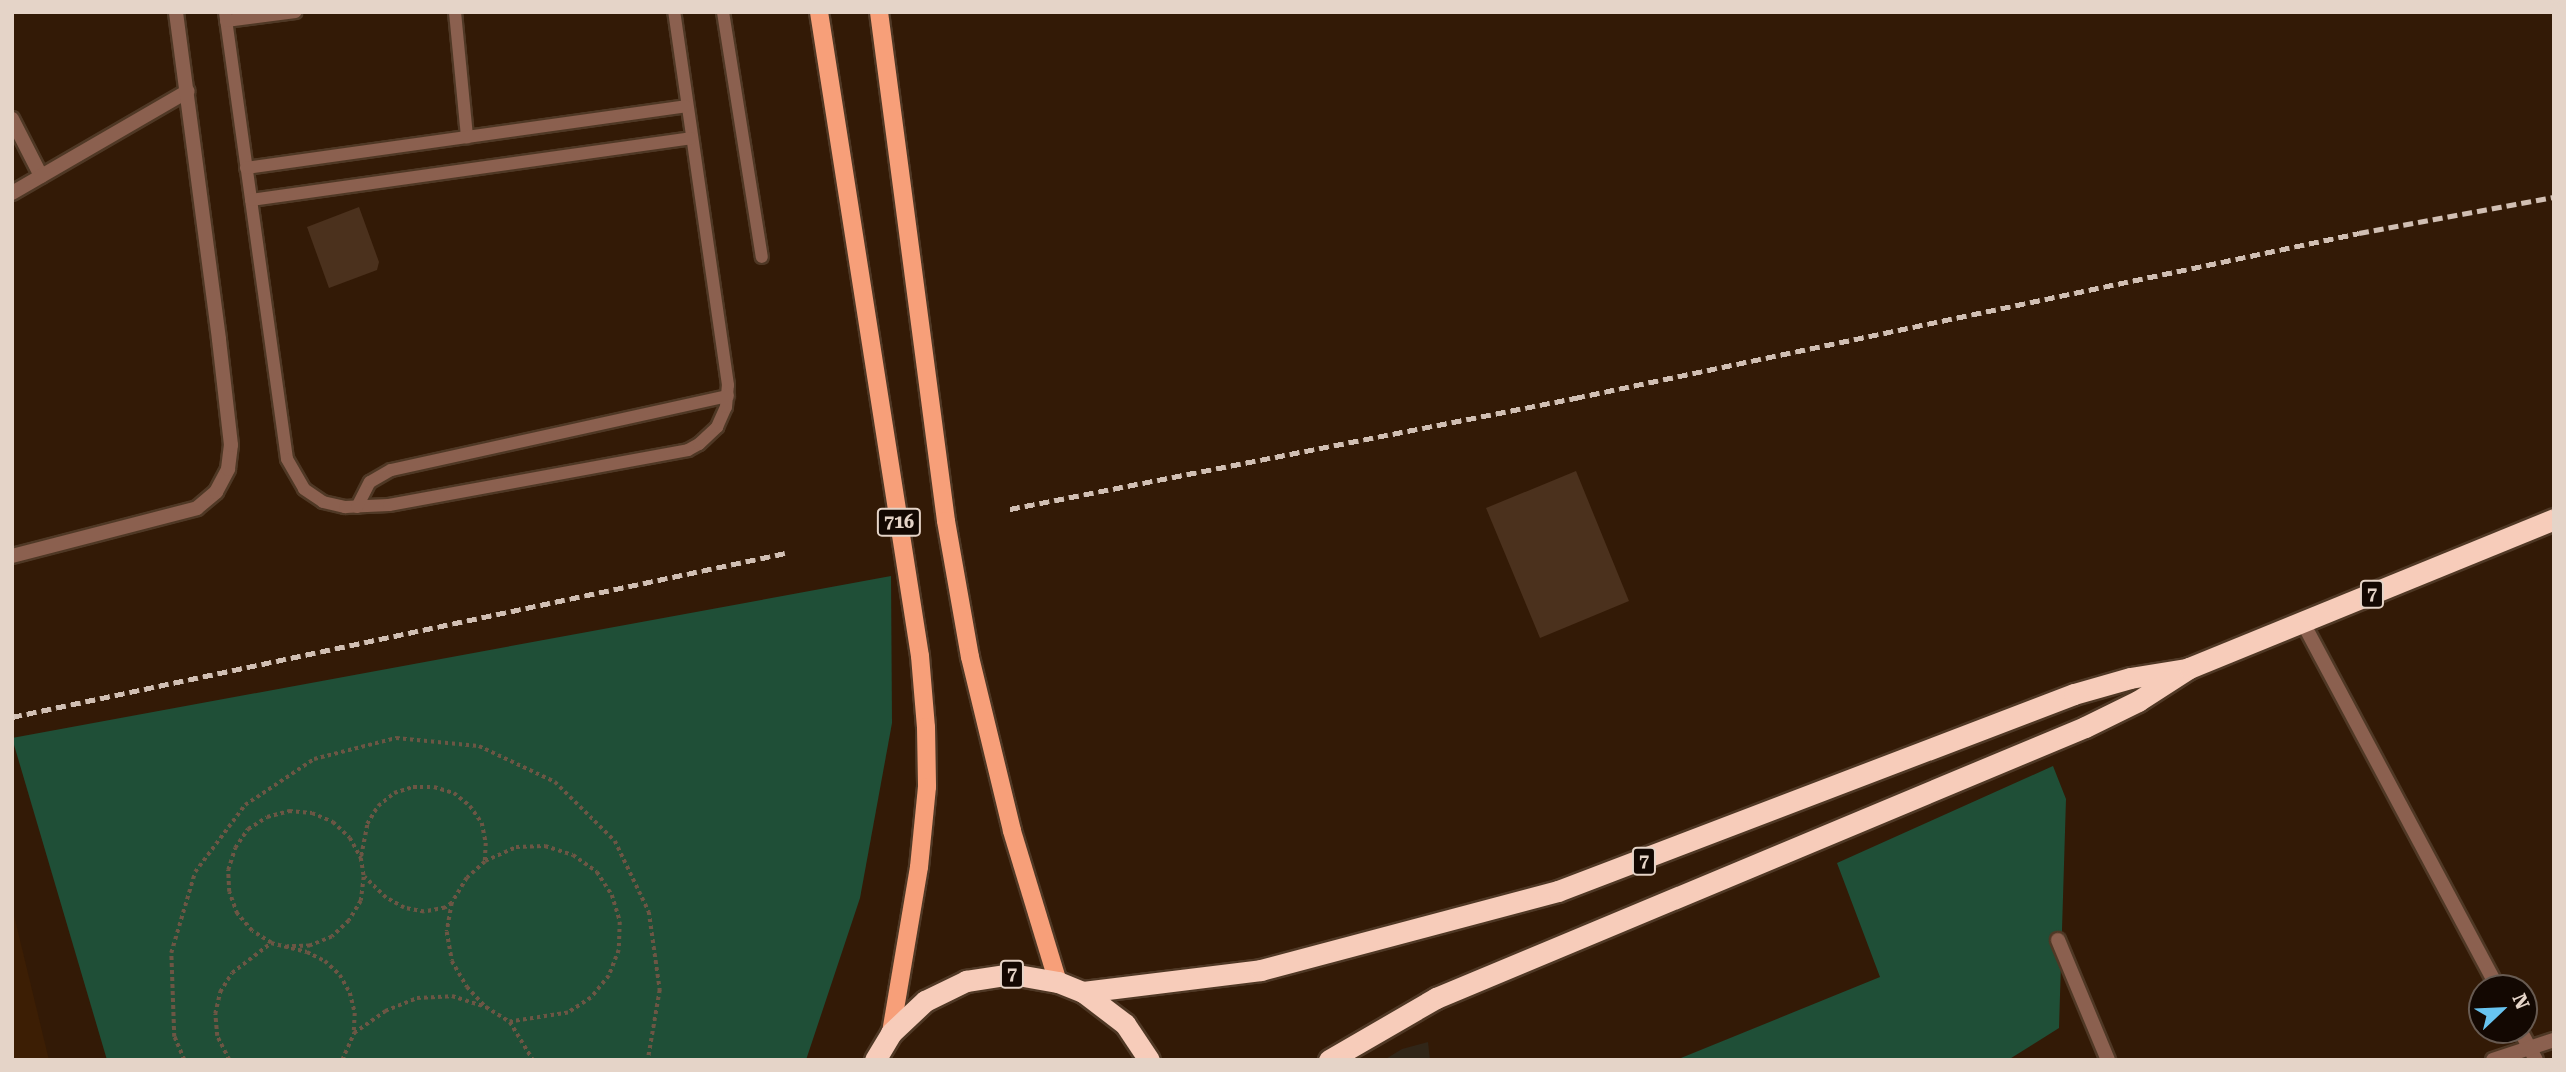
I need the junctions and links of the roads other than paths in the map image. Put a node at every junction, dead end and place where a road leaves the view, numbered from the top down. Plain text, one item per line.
1 (176, 12) edge
2 (295, 12) edge
3 (454, 12) edge
4 (674, 12) edge
5 (723, 12) edge
6 (819, 12) edge
7 (879, 12) edge
8 (225, 16) edge
9 (188, 92) junction
10 (686, 106) junction
11 (12, 118) edge
12 (467, 137) junction
13 (691, 138) junction
14 (246, 168) junction
15 (41, 176) junction
16 (12, 193) edge
17 (251, 200) junction
18 (762, 257) dead end
19 (728, 396) junction
20 (357, 507) junction
21 (2554, 519) edge
22 (13, 554) edge
23 (2303, 623) junction
24 (2189, 668) junction
25 (2058, 940) dead end
26 (2491, 974) edge
27 (1058, 982) junction
28 (1083, 992) junction
29 (891, 1033) junction
30 (2554, 1040) edge
31 (1353, 1052) edge
32 (2533, 1054) edge
33 (875, 1060) edge
34 (1149, 1060) edge
35 (1329, 1060) edge
36 (2108, 1060) edge
37 (2493, 1060) edge

1 - 9 street
2 - 8 lane
3 - 12 lane
4 - 10 lane
5 - 18 lane
6 - 29 main road, 716
7 - 27 main road, 716
8 - 14 lane
9 - 15 street
9 - 22 street
10 - 12 lane
10 - 13 lane
11 - 15 street
12 - 14 lane
13 - 17 lane
13 - 19 lane
14 - 17 lane
15 - 16 street
17 - 20 lane
19 - 20 lane
19 - 20 lane
21 - 23 highway, 7
23 - 24 highway, 7
23 - 26 street
24 - 28 highway, 7
24 - 31 highway, 7
25 - 36 street
27 - 28 highway, 7
27 - 29 highway, 7
28 - 34 highway, 7
29 - 33 highway, 7
30 - 32 street
31 - 35 highway, 7
32 - 37 street

